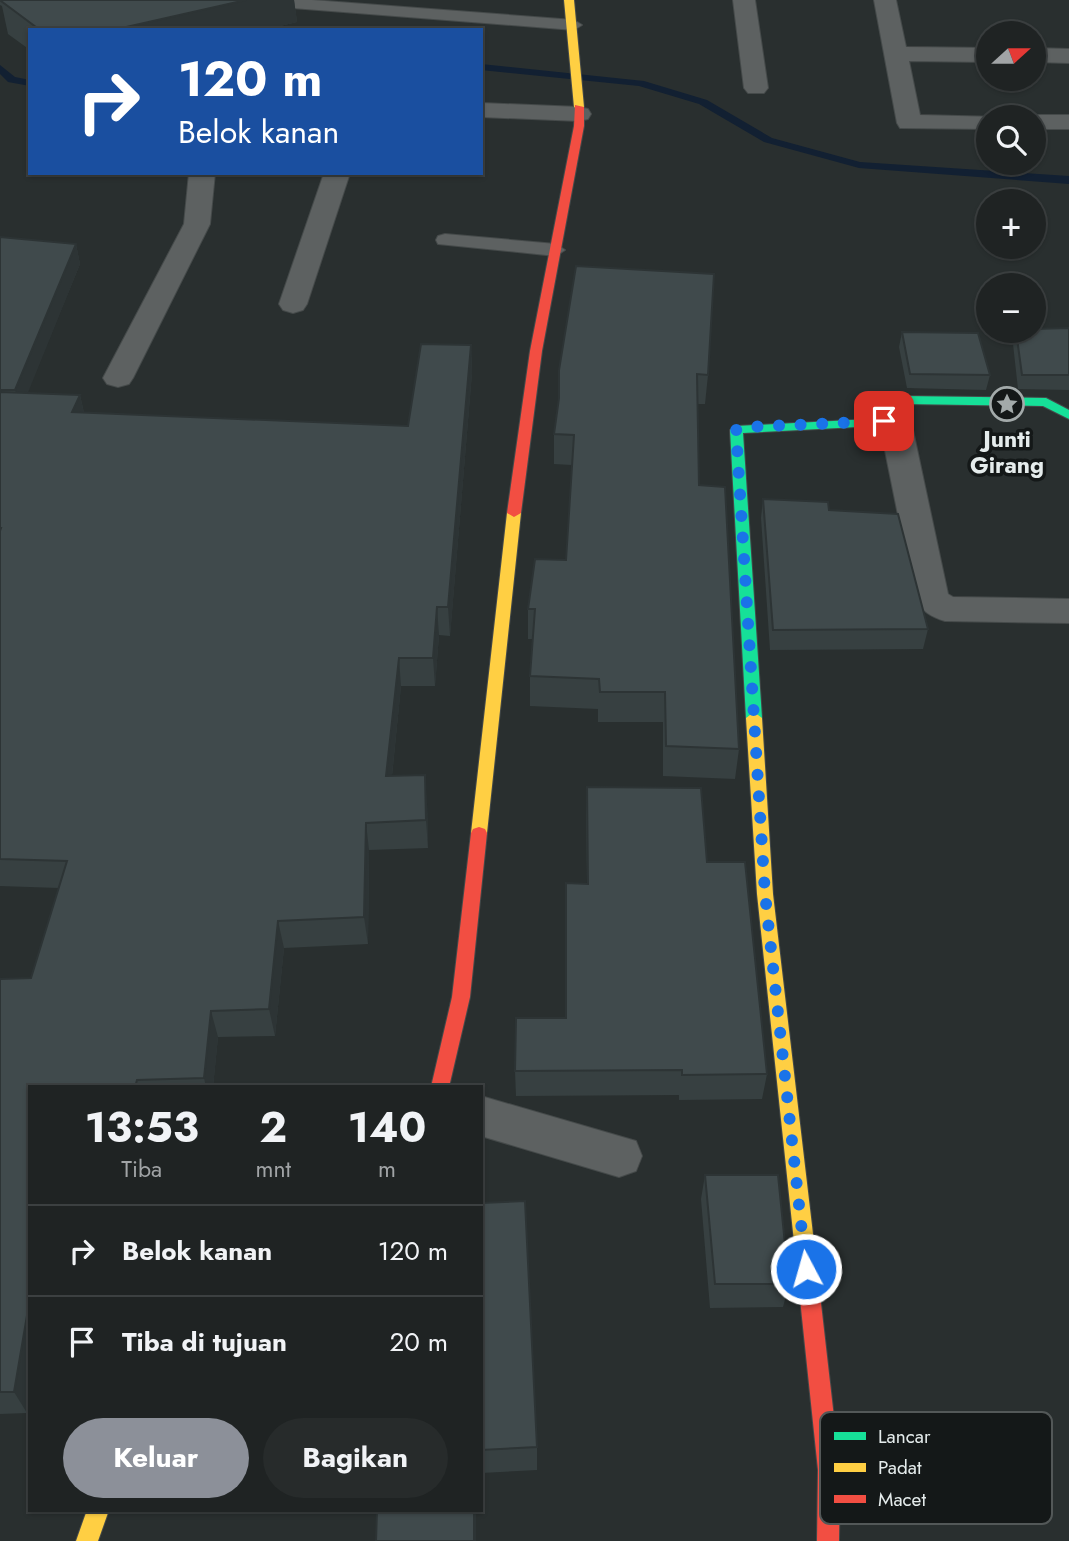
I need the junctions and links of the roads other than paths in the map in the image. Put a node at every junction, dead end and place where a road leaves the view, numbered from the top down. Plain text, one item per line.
1 (254, 0) edge
2 (569, 0) edge
3 (744, 0) edge
4 (885, 0) edge
5 (573, 25) junction
6 (896, 54) junction
7 (976, 55) edge
8 (1046, 55) edge
9 (1069, 56) edge
10 (755, 88) dead end
11 (483, 110) edge
12 (579, 114) junction
13 (976, 122) edge
14 (1046, 122) edge
15 (1069, 122) edge
16 (202, 175) edge
17 (336, 175) edge
18 (445, 240) dead end
19 (556, 250) junction
20 (293, 304) dead end
21 (118, 378) dead end
22 (1069, 415) edge
23 (895, 421) junction
24 (1069, 611) edge
25 (441, 1085) edge
26 (483, 1117) edge
27 (619, 1156) dead end
28 (823, 1412) edge
29 (97, 1512) edge
30 (87, 1541) edge

1 - 5 lane
2 - 5 street
3 - 10 street
4 - 6 street
5 - 12 street
6 - 7 street
6 - 13 street
8 - 9 street
11 - 12 street
12 - 19 street
14 - 15 street
16 - 21 street
17 - 20 street
18 - 19 lane
19 - 25 street
22 - 23 street
23 - 24 street
23 - 28 street
26 - 27 street
29 - 30 street

